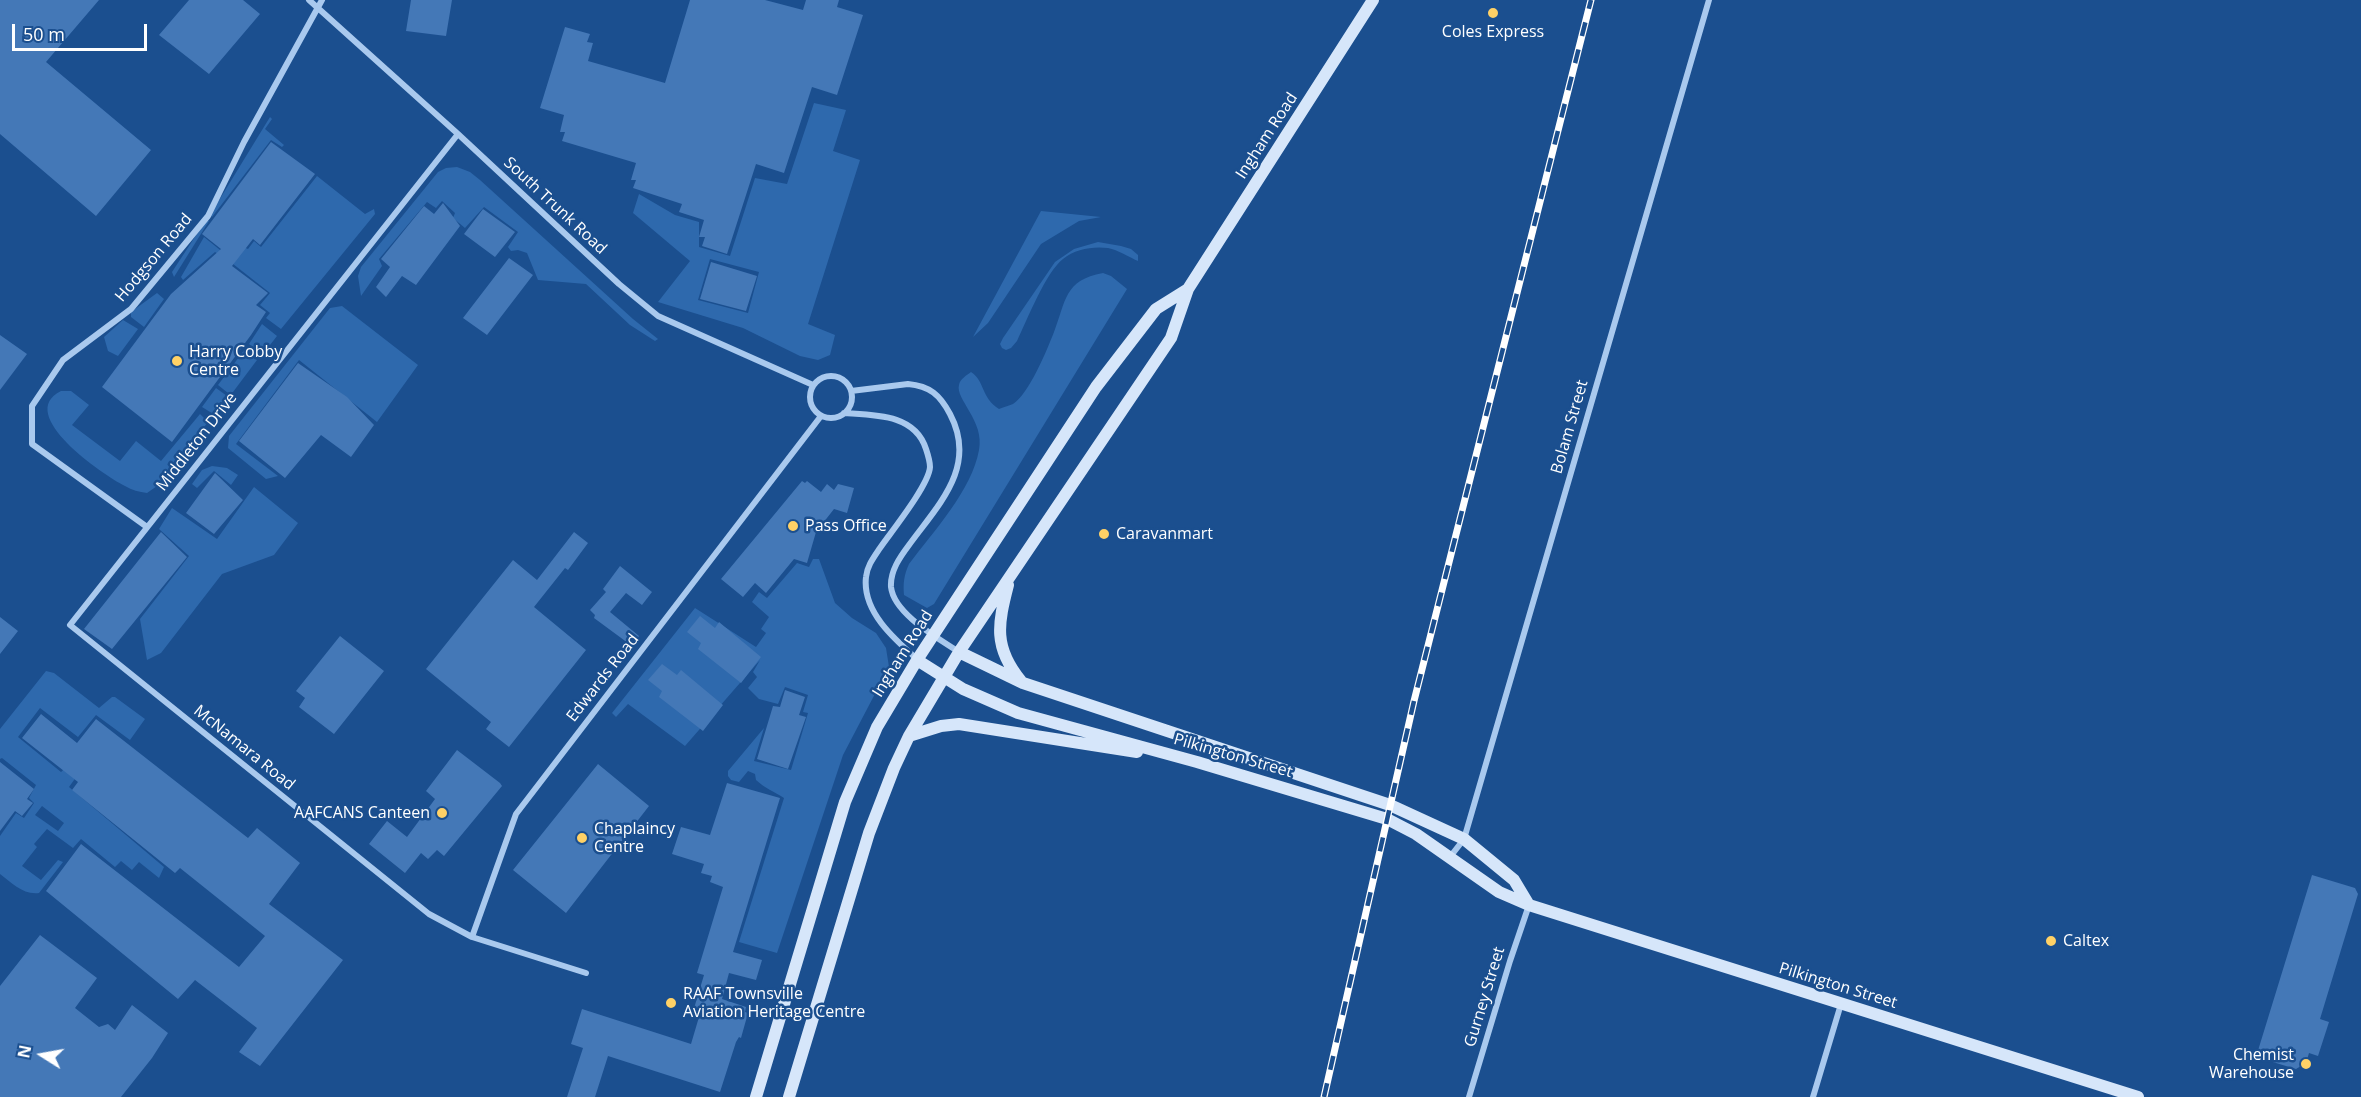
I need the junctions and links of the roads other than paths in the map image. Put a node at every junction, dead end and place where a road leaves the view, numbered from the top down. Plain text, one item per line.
1 (309, 0) edge
2 (322, 0) edge
3 (1373, 0) edge
4 (1709, 0) edge
5 (318, 7) junction
6 (458, 134) junction
7 (1188, 289) junction
8 (813, 385) junction
9 (851, 391) junction
10 (844, 413) junction
11 (821, 416) junction
12 (147, 527) junction
13 (1010, 575) junction
14 (70, 625) joint
15 (933, 636) junction
16 (959, 652) junction
17 (917, 660) junction
18 (942, 677) junction
19 (1023, 683) junction
20 (909, 736) junction
21 (1197, 762) junction
22 (1464, 839) junction
23 (1450, 857) junction
24 (1529, 905) junction
25 (472, 937) junction
26 (586, 974) dead end
27 (1841, 1004) junction
28 (756, 1097) edge
29 (789, 1097) edge
30 (1469, 1097) edge
31 (1813, 1097) edge
32 (2138, 1097) edge

1 - 5 street, South Trunk Road
2 - 5 street
3 - 7 main road, Ingham Road
4 - 22 street, Bolam Street
5 - 6 street, South Trunk Road
5 - 12 street, Hodgson Road
6 - 8 street, South Trunk Road
6 - 12 street, Middleton Drive
7 - 13 main road, Ingham Road
7 - 15 main road, Ingham Road
8 - 9 street
8 - 11 street
9 - 10 street
9 - 15 street, Pilkington Street
10 - 11 street
10 - 17 street
11 - 25 street, Edwards Road
12 - 14 street, Middleton Drive
13 - 16 main road, Ingham Road
13 - 19 main road
14 - 25 street, McNamara Road
15 - 16 street, Pilkington Street
15 - 17 main road, Ingham Road
16 - 18 main road, Ingham Road
16 - 19 main road, Pilkington Street
17 - 18 main road, Pilkington Street
17 - 28 main road, Ingham Road
18 - 20 main road, Ingham Road
18 - 21 main road, Pilkington Street
19 - 22 main road, Pilkington Street
20 - 21 main road
20 - 29 main road, Ingham Road
21 - 23 main road, Pilkington Street
22 - 23 street, Bolam Street
22 - 24 main road, Pilkington Street
23 - 24 main road, Pilkington Street
24 - 27 main road, Pilkington Street
24 - 30 street, Gurney Street
25 - 26 street
27 - 31 street
27 - 32 main road, Pilkington Street

